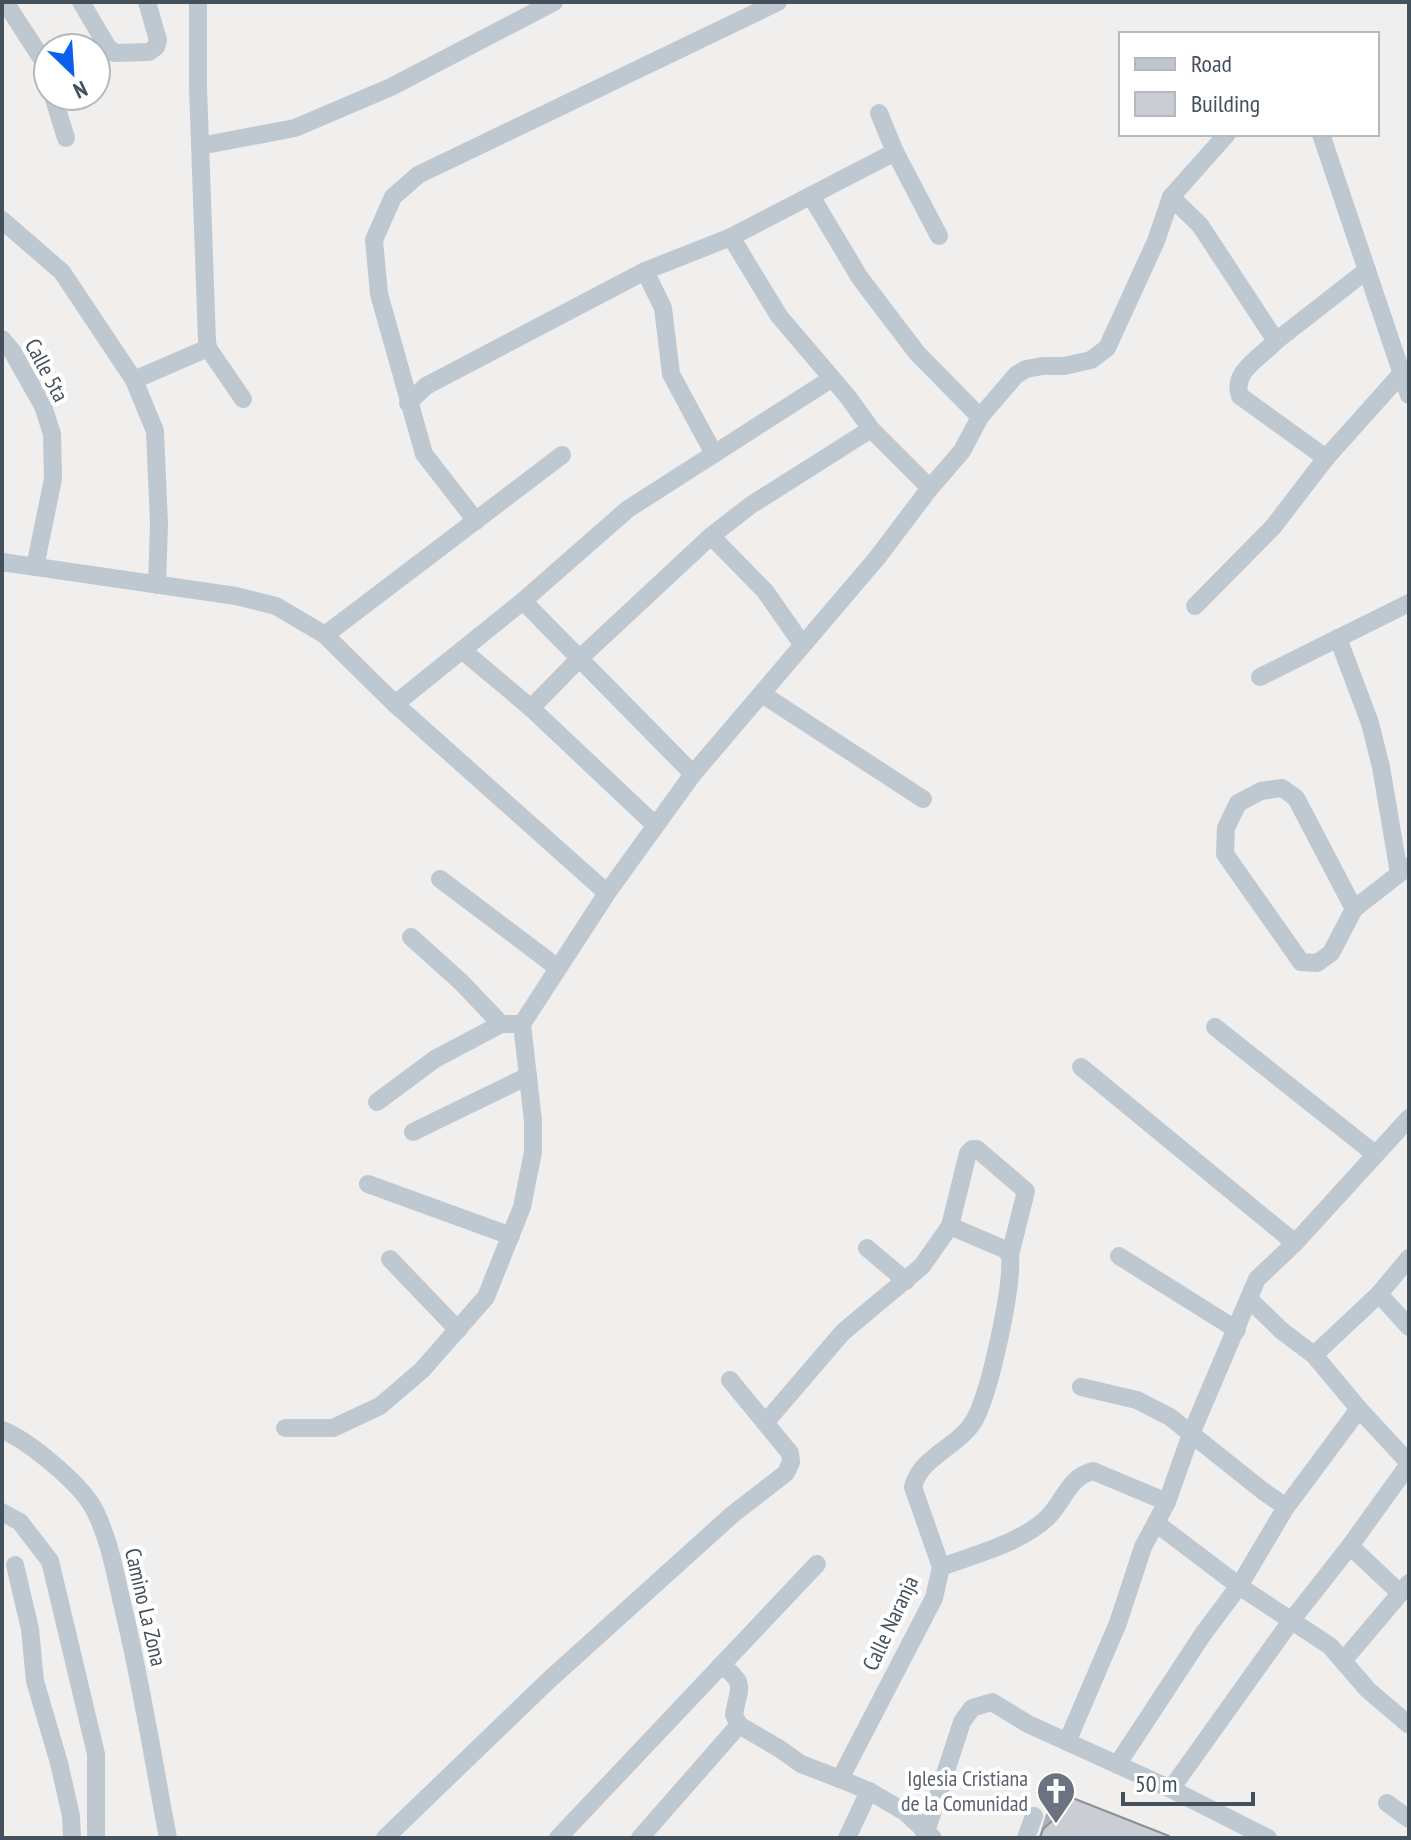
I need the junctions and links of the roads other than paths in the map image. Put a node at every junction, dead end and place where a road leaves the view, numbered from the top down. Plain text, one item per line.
1 (5, 2) edge
2 (81, 2) edge
3 (147, 2) edge
4 (198, 2) edge
5 (554, 2) edge
6 (778, 2) edge
7 (32, 44) edge
8 (58, 112) edge
9 (879, 113) dead end
10 (1225, 136) edge
11 (1322, 136) edge
12 (66, 138) dead end
13 (200, 146) junction
14 (895, 152) junction
15 (811, 196) junction
16 (1171, 197) junction
17 (2, 220) edge
18 (939, 236) dead end
19 (731, 237) junction
20 (1367, 270) junction
21 (645, 271) junction
22 (1409, 334) edge
23 (2, 339) edge
24 (1276, 341) junction
25 (1392, 344) junction
26 (208, 348) junction
27 (1402, 373) junction
28 (831, 379) junction
29 (134, 380) junction
30 (1409, 395) edge
31 (243, 399) dead end
32 (408, 403) junction
33 (980, 417) junction
34 (871, 429) junction
35 (714, 454) junction
36 (562, 455) dead end
37 (1326, 458) junction
38 (930, 488) junction
39 (476, 521) junction
40 (711, 536) junction
41 (2, 562) edge
42 (35, 567) junction
43 (157, 585) junction
44 (523, 601) junction
45 (1409, 603) edge
46 (1195, 606) dead end
47 (325, 635) junction
48 (1338, 638) junction
49 (802, 644) junction
50 (462, 650) junction
51 (580, 658) junction
52 (1260, 677) dead end
53 (762, 694) junction
54 (395, 704) junction
55 (531, 708) junction
56 (693, 774) junction
57 (923, 799) dead end
58 (655, 825) junction
59 (1404, 870) edge
60 (440, 879) dead end
61 (607, 893) junction
62 (1354, 909) junction
63 (411, 937) dead end
64 (558, 968) junction
65 (501, 1024) junction
66 (522, 1024) junction
67 (1215, 1027) dead end
68 (1081, 1067) dead end
69 (528, 1076) junction
70 (377, 1102) dead end
71 (1409, 1118) edge
72 (413, 1132) dead end
73 (1375, 1154) junction
74 (368, 1184) dead end
75 (950, 1226) junction
76 (511, 1236) junction
77 (1295, 1243) junction
78 (867, 1248) dead end
79 (1010, 1255) junction
80 (1119, 1256) dead end
81 (1409, 1258) edge
82 (390, 1259) dead end
83 (906, 1281) junction
84 (1379, 1294) junction
85 (1249, 1299) junction
86 (1409, 1327) edge
87 (458, 1330) junction
88 (1237, 1330) junction
89 (1314, 1355) junction
90 (730, 1380) dead end
91 (1081, 1387) dead end
92 (1359, 1409) junction
93 (765, 1423) junction
94 (285, 1428) dead end
95 (2, 1430) edge
96 (1191, 1434) junction
97 (1409, 1464) edge
98 (1167, 1502) junction
99 (1286, 1507) junction
100 (2, 1512) edge
101 (1156, 1523) junction
102 (1350, 1546) junction
103 (817, 1564) dead end
104 (15, 1565) dead end
105 (941, 1567) junction
106 (1239, 1586) junction
107 (1404, 1588) edge
108 (1291, 1621) junction
109 (1343, 1661) junction
110 (721, 1665) junction
111 (739, 1725) junction
112 (1409, 1725) edge
113 (1067, 1742) junction
114 (1117, 1765) junction
115 (840, 1779) junction
116 (1171, 1789) junction
117 (869, 1791) junction
118 (1387, 1803) dead end
119 (1034, 1816) dead end
120 (1409, 1819) edge
121 (928, 1835) edge
122 (72, 1838) edge
123 (96, 1838) edge
124 (168, 1838) edge
125 (385, 1838) edge
126 (558, 1838) edge
127 (640, 1838) edge
128 (847, 1838) edge
129 (1026, 1838) edge
130 (1268, 1838) edge

1 - 7 street
2 - 3 street
4 - 13 street
5 - 13 street
6 - 32 street
8 - 12 street
9 - 14 street
10 - 16 street
11 - 20 street
13 - 26 street
14 - 15 street
14 - 18 street
15 - 19 street
15 - 33 street
16 - 24 street
16 - 33 street
17 - 29 street
19 - 21 street
19 - 28 street
20 - 24 street
20 - 25 street
21 - 32 street
21 - 35 street
22 - 25 street
23 - 42 street, Calle 5ta
24 - 37 street
25 - 27 street
26 - 29 street
26 - 31 street
27 - 30 street
27 - 37 street
28 - 34 street
28 - 35 street
29 - 43 street
32 - 39 street
33 - 38 street
34 - 38 street
34 - 40 street
35 - 44 street
36 - 39 street
37 - 46 street
38 - 49 street
39 - 47 street
40 - 49 street
40 - 51 street
41 - 42 street
42 - 43 street
43 - 47 street
44 - 50 street
44 - 51 street
45 - 48 street
47 - 54 street
48 - 52 street
48 - 59 street
49 - 53 street
50 - 54 street
50 - 55 street
51 - 55 street
51 - 56 street
53 - 56 street
53 - 57 street
54 - 61 street
55 - 58 street
56 - 58 street
58 - 61 street
59 - 62 street
60 - 64 street
61 - 64 street
62 - 62 street
63 - 65 street
64 - 66 street
65 - 66 street
65 - 70 street
66 - 69 street
67 - 73 street
68 - 77 street
69 - 72 street
69 - 76 street
71 - 73 street
73 - 77 street
74 - 76 street
75 - 79 street
75 - 79 street
75 - 83 street
76 - 87 street
77 - 85 street
78 - 83 street
79 - 105 street, Calle Naranja
80 - 88 street
81 - 84 street
82 - 87 street
83 - 93 street
84 - 86 street
84 - 89 street
85 - 88 street
85 - 89 street
87 - 94 street
88 - 96 street
89 - 92 street
90 - 93 street
91 - 96 street
92 - 97 street
92 - 99 street
93 - 125 street
95 - 124 street, Camino La Zona
96 - 98 street
96 - 99 street
97 - 102 street
98 - 101 street
98 - 105 street
99 - 106 street
100 - 123 street
101 - 106 street
101 - 113 street
102 - 107 street
102 - 108 street
103 - 110 street
104 - 122 street
105 - 115 street, Calle Naranja
106 - 108 street
106 - 114 street
107 - 109 street
108 - 109 street
108 - 116 street
109 - 112 street
110 - 111 street
110 - 126 street
111 - 115 street
111 - 127 street
113 - 114 street
113 - 121 street
114 - 116 street
115 - 117 street
116 - 130 street
117 - 121 street
117 - 128 street
118 - 120 street
119 - 129 street

